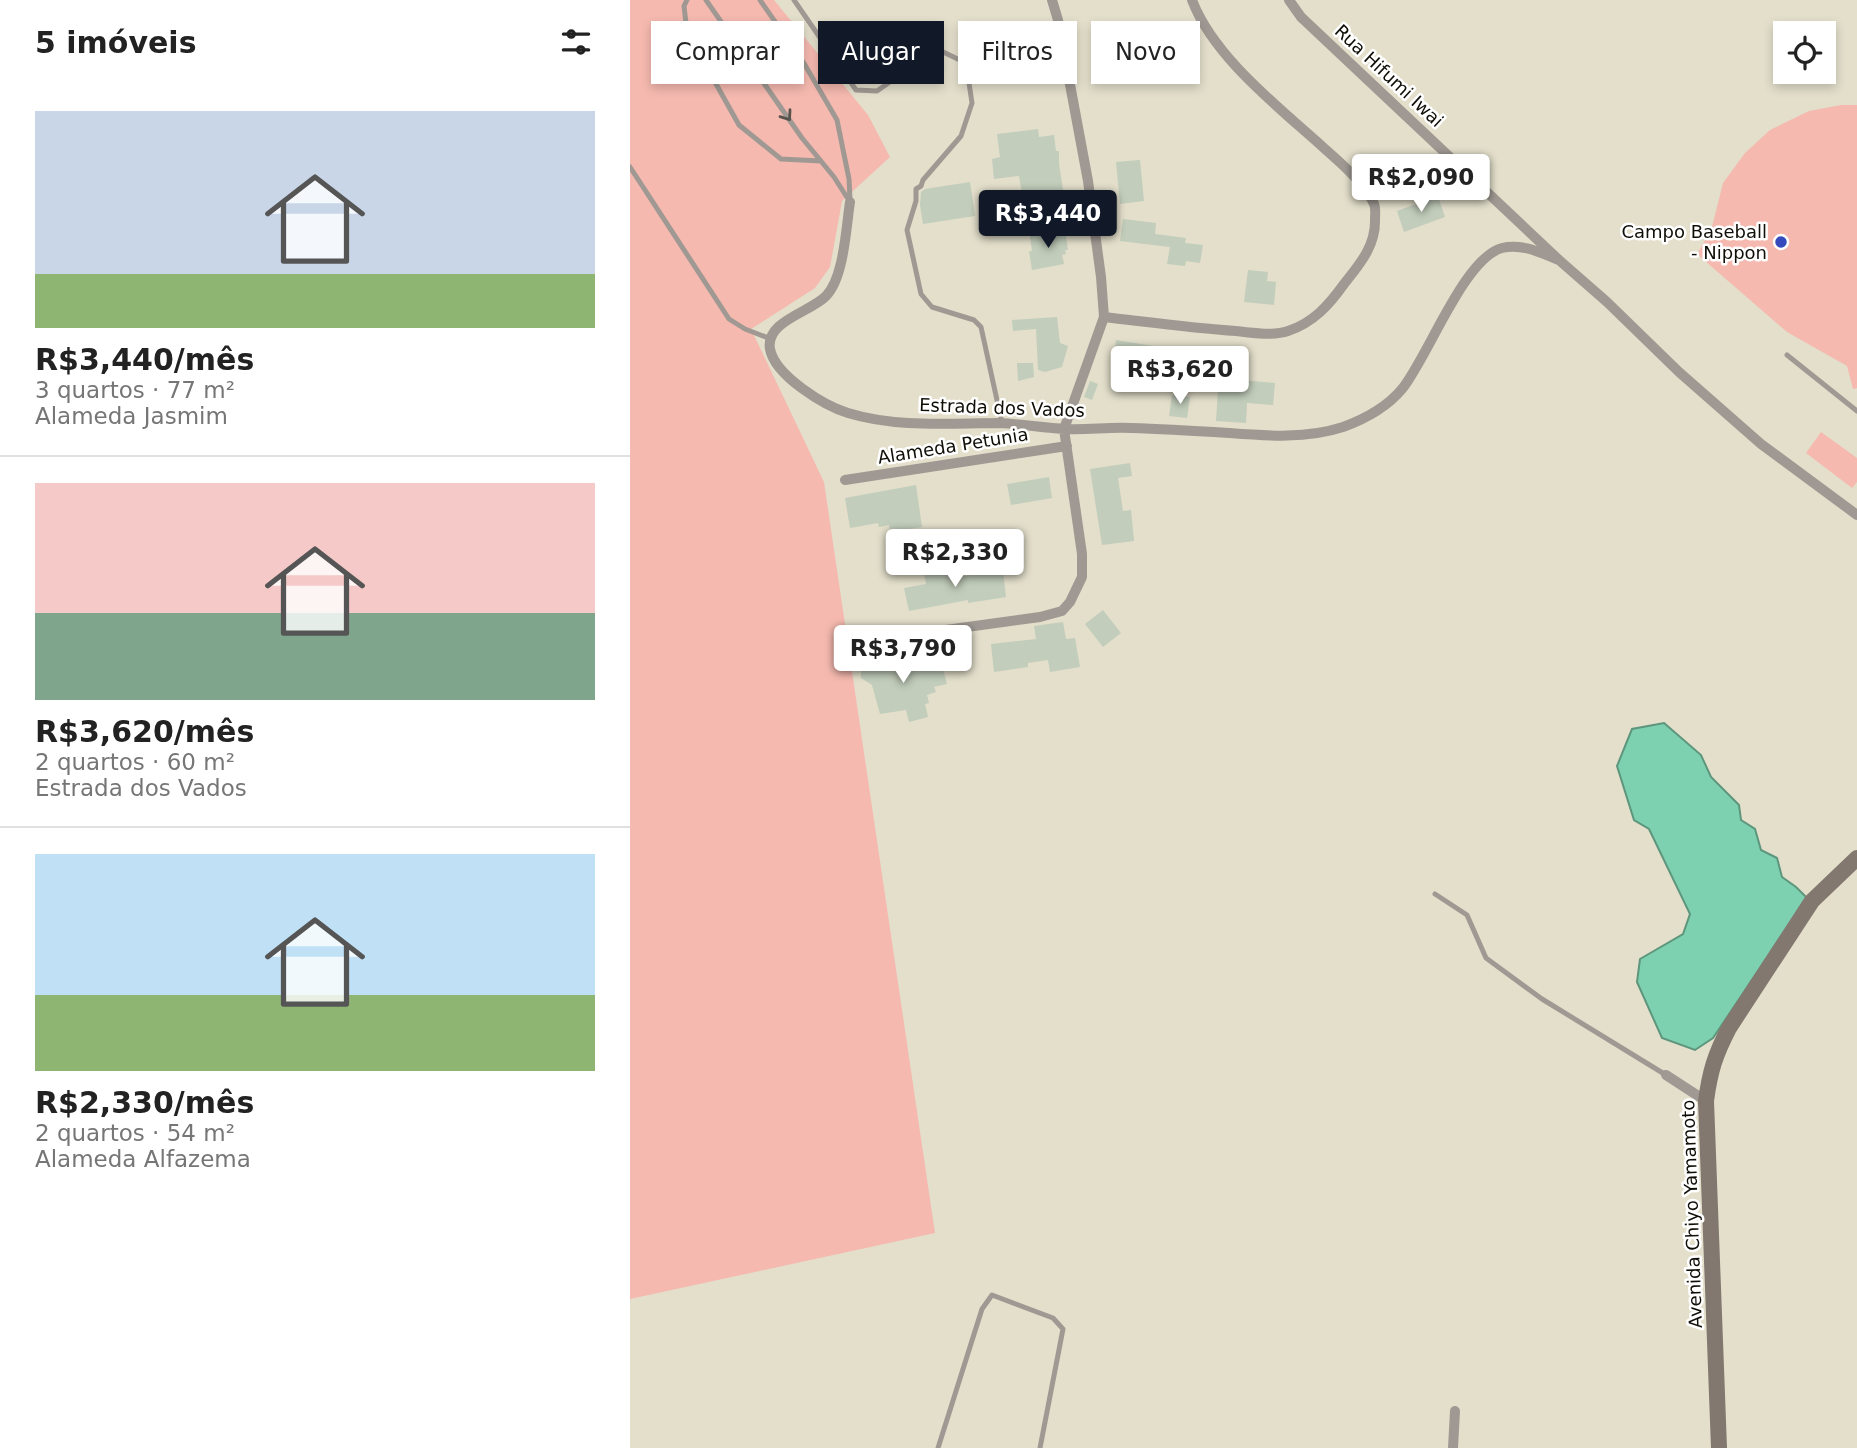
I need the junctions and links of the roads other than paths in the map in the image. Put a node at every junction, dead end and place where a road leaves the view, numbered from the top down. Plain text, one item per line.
1 (687, 0) edge
2 (706, 0) edge
3 (760, 0) edge
4 (794, 0) edge
5 (1052, 0) edge
6 (1192, 0) edge
7 (1289, 0) edge
8 (821, 161) junction
9 (630, 167) edge
10 (850, 202) junction
11 (1559, 260) junction
12 (1104, 317) junction
13 (771, 339) junction
14 (1787, 355) dead end
15 (1857, 411) edge
16 (1002, 424) junction
17 (1064, 429) junction
18 (1067, 446) junction
19 (845, 480) dead end
20 (1857, 515) edge
21 (902, 636) dead end
22 (1857, 858) edge
23 (1435, 894) dead end
24 (1666, 1075) joint
25 (1706, 1101) junction
26 (1455, 1411) dead end
27 (938, 1448) edge
28 (1040, 1448) edge
29 (1453, 1448) edge
30 (1719, 1448) edge

1 - 8 lane
2 -> 8 lane
3 - 10 lane
4 - 16 lane
5 - 12 street
6 - 12 street
7 - 11 street, Rua Hifumi Iwai
8 - 10 lane
9 - 13 lane
10 - 13 street
11 - 17 street, Estrada dos Vados
11 - 20 street, Rua Hifumi Iwai
12 - 17 street
13 - 16 street, Estrada dos Vados
14 - 15 lane
16 - 17 street, Estrada dos Vados
17 - 18 street
18 - 19 street, Alameda Petunia
18 - 21 street
22 - 25 street, Avenida Chiyo Yamamoto
23 - 24 lane
24 - 25 street
25 - 30 street, Avenida Chiyo Yamamoto
26 - 29 street
27 - 28 lane

